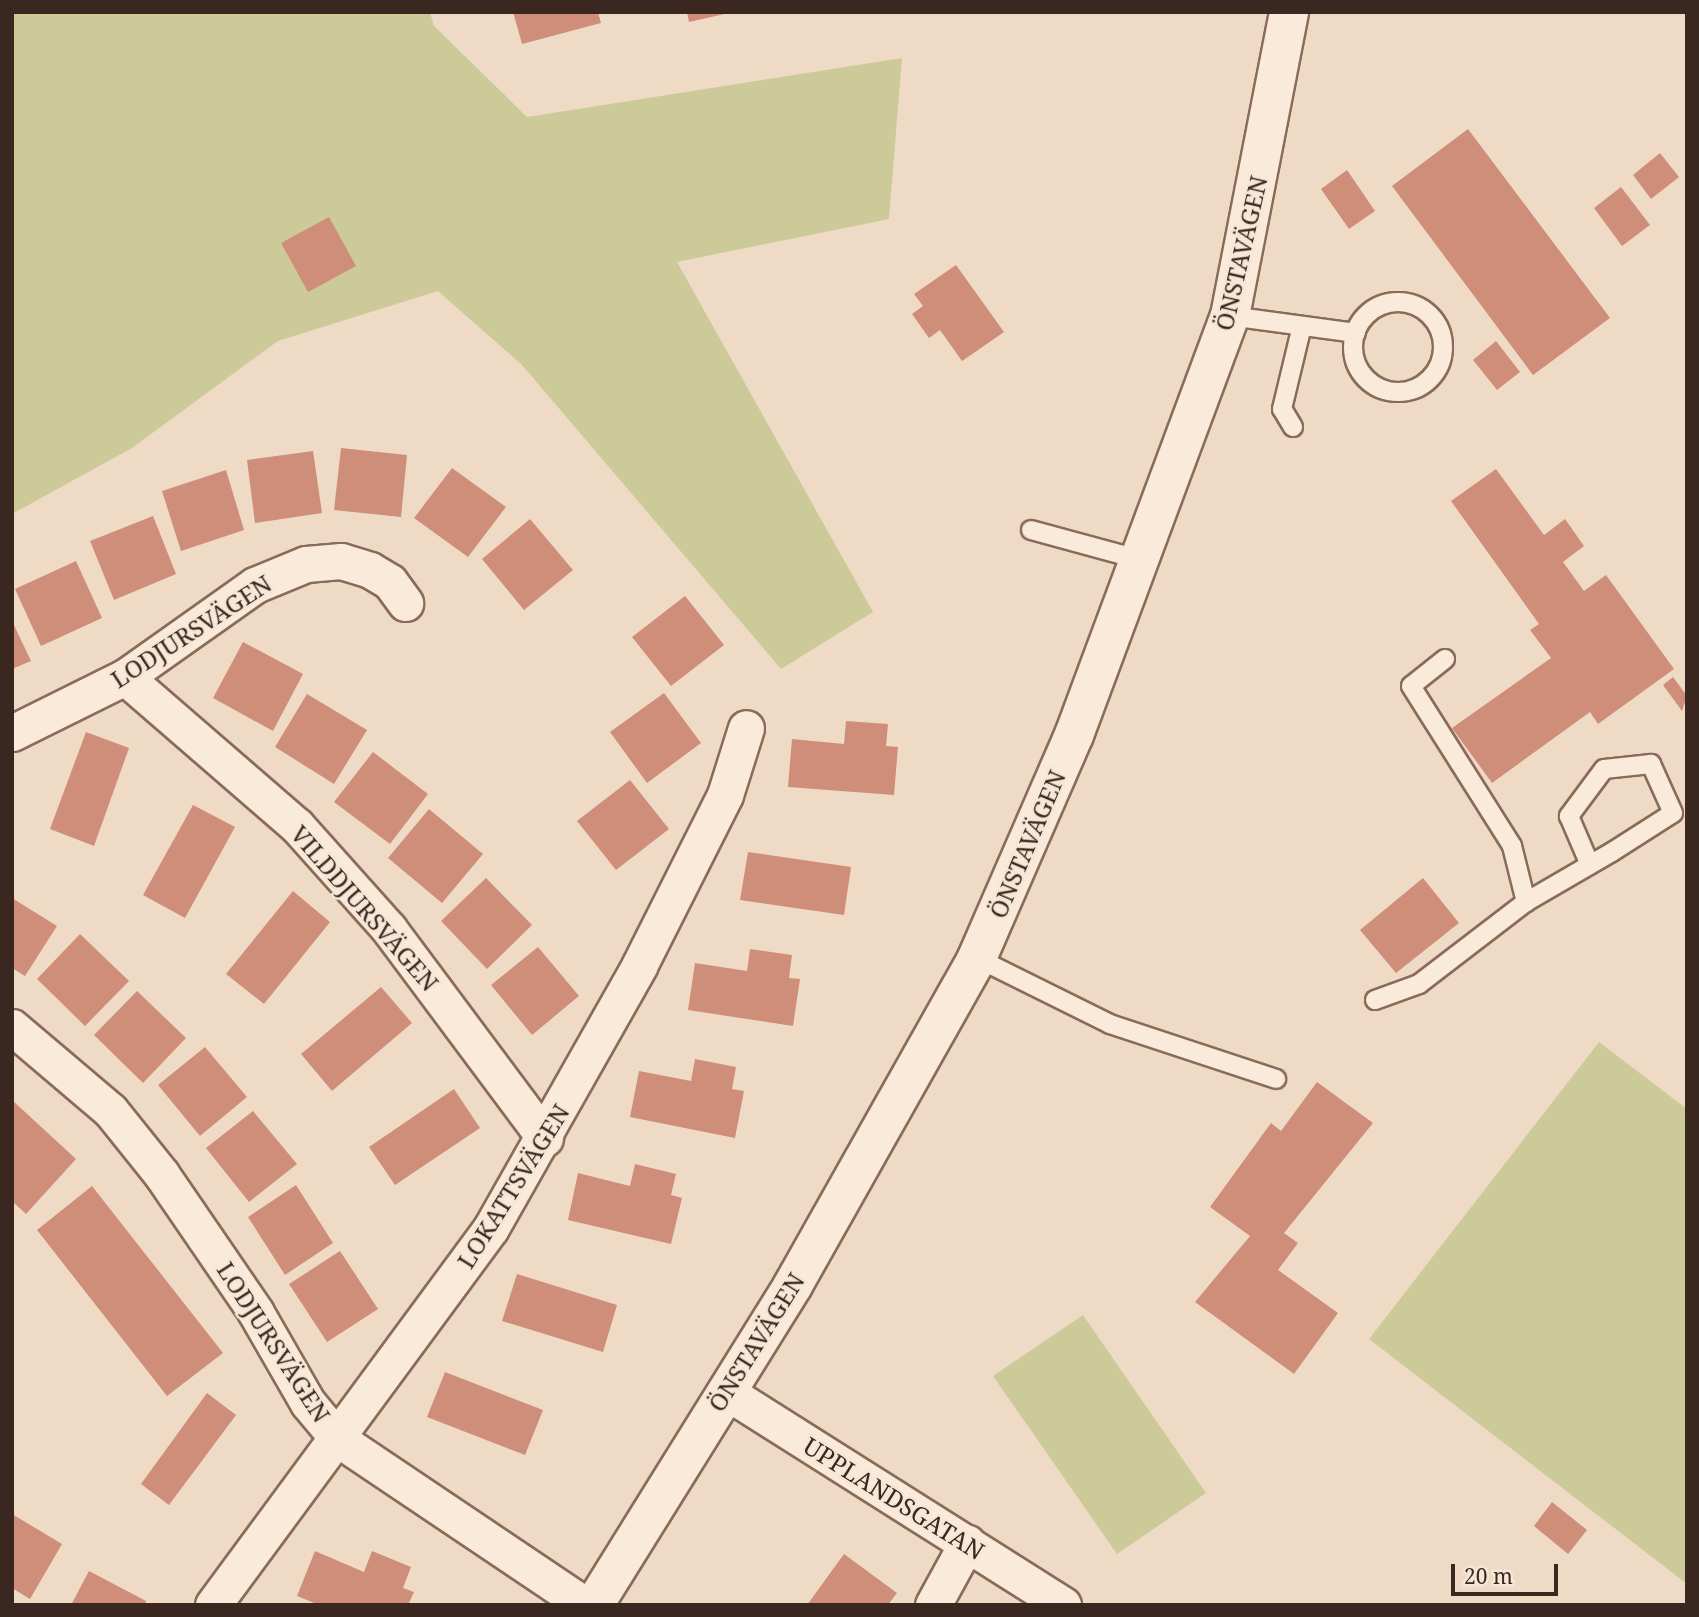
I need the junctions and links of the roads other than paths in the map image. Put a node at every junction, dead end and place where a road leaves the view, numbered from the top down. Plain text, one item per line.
1 (1289, 12) edge
2 (1230, 316) junction
3 (1302, 326) junction
4 (1356, 333) junction
5 (1293, 427) dead end
6 (1031, 530) dead end
7 (1138, 559) junction
8 (405, 603) dead end
9 (1446, 659) dead end
10 (125, 677) junction
11 (746, 728) dead end
12 (12, 733) edge
13 (1590, 865) junction
14 (1526, 902) junction
15 (977, 958) junction
16 (1375, 1000) dead end
17 (12, 1027) edge
18 (1276, 1079) dead end
19 (545, 1138) junction
20 (724, 1391) junction
21 (338, 1439) junction
22 (967, 1543) junction
23 (213, 1605) edge
24 (585, 1605) edge
25 (594, 1605) edge
26 (933, 1605) edge
27 (1063, 1605) edge

1 - 2 street, ÖNSTAVÄGEN
2 - 3 lane
2 - 7 street, ÖNSTAVÄGEN
3 - 4 lane
3 - 5 lane
4 - 4 lane
6 - 7 lane
7 - 15 street, ÖNSTAVÄGEN
8 - 10 street, LODJURSVÄGEN
9 - 14 lane
10 - 12 street, LODJURSVÄGEN
10 - 19 street, VILDDJURSVÄGEN
11 - 19 street, LOKATTSVÄGEN
13 - 13 lane
13 - 14 lane
14 - 16 lane
15 - 18 lane
15 - 20 street, ÖNSTAVÄGEN
17 - 21 street, LODJURSVÄGEN
19 - 21 street, LOKATTSVÄGEN
20 - 22 street, UPPLANDSGATAN
20 - 25 street, ÖNSTAVÄGEN
21 - 23 street, LOKATTSVÄGEN
21 - 24 street, LODJURSVÄGEN
22 - 26 street
22 - 27 street, UPPLANDSGATAN

